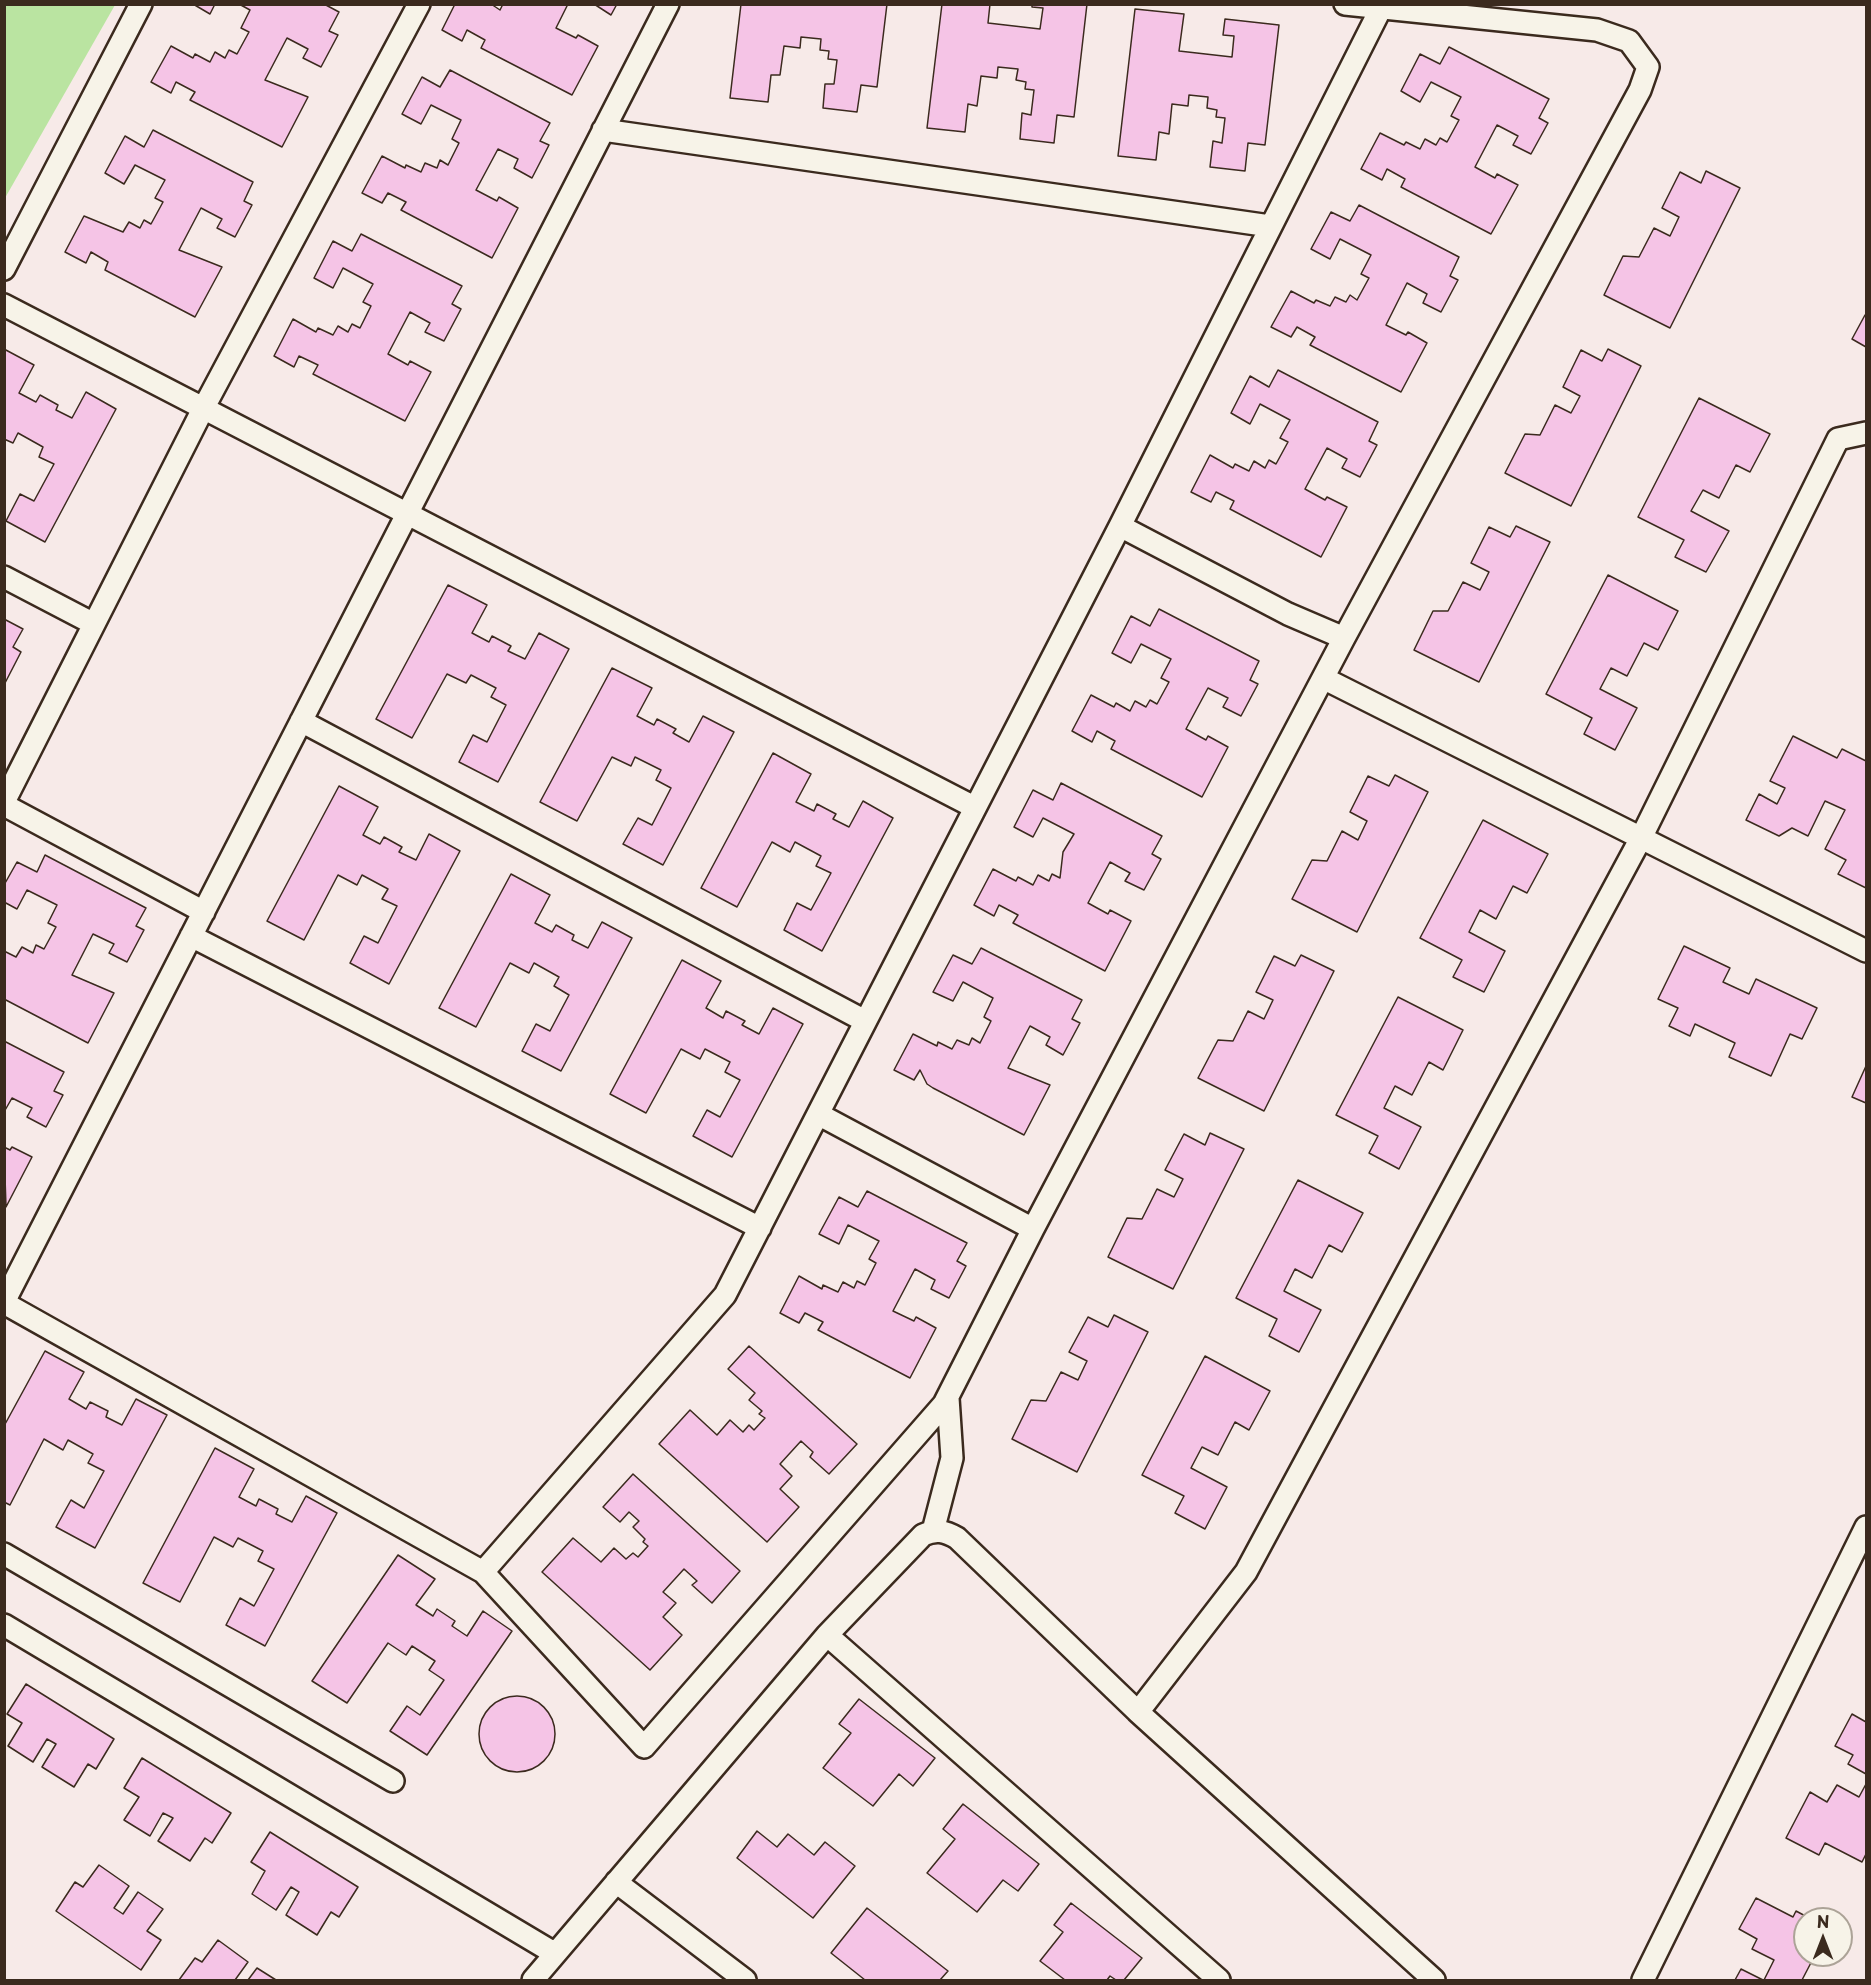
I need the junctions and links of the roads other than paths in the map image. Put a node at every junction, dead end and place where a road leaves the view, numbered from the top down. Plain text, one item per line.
1 (141, 4) edge
2 (419, 4) edge
3 (668, 4) edge
4 (1345, 4) edge
5 (1380, 10) junction
6 (603, 130) junction
7 (1270, 226) junction
8 (4, 268) edge
9 (4, 305) edge
10 (203, 409) junction
11 (1866, 433) edge
12 (407, 513) junction
13 (1120, 526) junction
14 (4, 578) edge
15 (94, 624) junction
16 (1344, 638) junction
17 (1323, 678) junction
18 (301, 721) junction
19 (4, 804) edge
20 (974, 807) junction
21 (1641, 838) junction
22 (204, 912) junction
23 (191, 936) junction
24 (1866, 951) edge
25 (865, 1021) junction
26 (818, 1114) junction
27 (760, 1228) junction
28 (1033, 1229) junction
29 (4, 1303) edge
30 (948, 1398) junction
31 (1866, 1527) edge
32 (933, 1531) junction
33 (4, 1554) edge
34 (483, 1572) junction
35 (4, 1625) edge
36 (827, 1635) junction
37 (1138, 1712) junction
38 (393, 1781) dead end
39 (616, 1881) junction
40 (554, 1953) junction
41 (533, 1980) edge
42 (745, 1980) edge
43 (1219, 1980) edge
44 (1434, 1980) edge
45 (1643, 1980) edge

1 - 8 lane
2 - 10 lane
3 - 6 lane
4 - 5 lane
5 - 7 lane
5 - 16 lane
6 - 7 lane
6 - 12 lane
7 - 13 lane
9 - 10 lane
10 - 12 lane
10 - 15 lane
11 - 21 lane
12 - 18 lane
12 - 20 lane
13 - 16 lane
13 - 20 lane
14 - 15 lane
15 - 19 lane
16 - 17 lane
17 - 21 lane
17 - 28 lane
18 - 22 lane
18 - 25 lane
19 - 22 lane
20 - 25 lane
21 - 24 lane
21 - 37 lane
22 - 23 lane
23 - 27 lane
23 - 29 lane
25 - 26 lane
26 - 27 lane
26 - 28 lane
27 - 34 lane
28 - 30 lane
29 - 34 lane
30 - 32 lane
30 - 34 lane
31 - 45 lane
32 - 36 lane
32 - 37 lane
33 - 38 lane
35 - 40 lane
36 - 39 lane
36 - 43 lane
37 - 44 lane
39 - 40 lane
39 - 42 lane
40 - 41 lane

